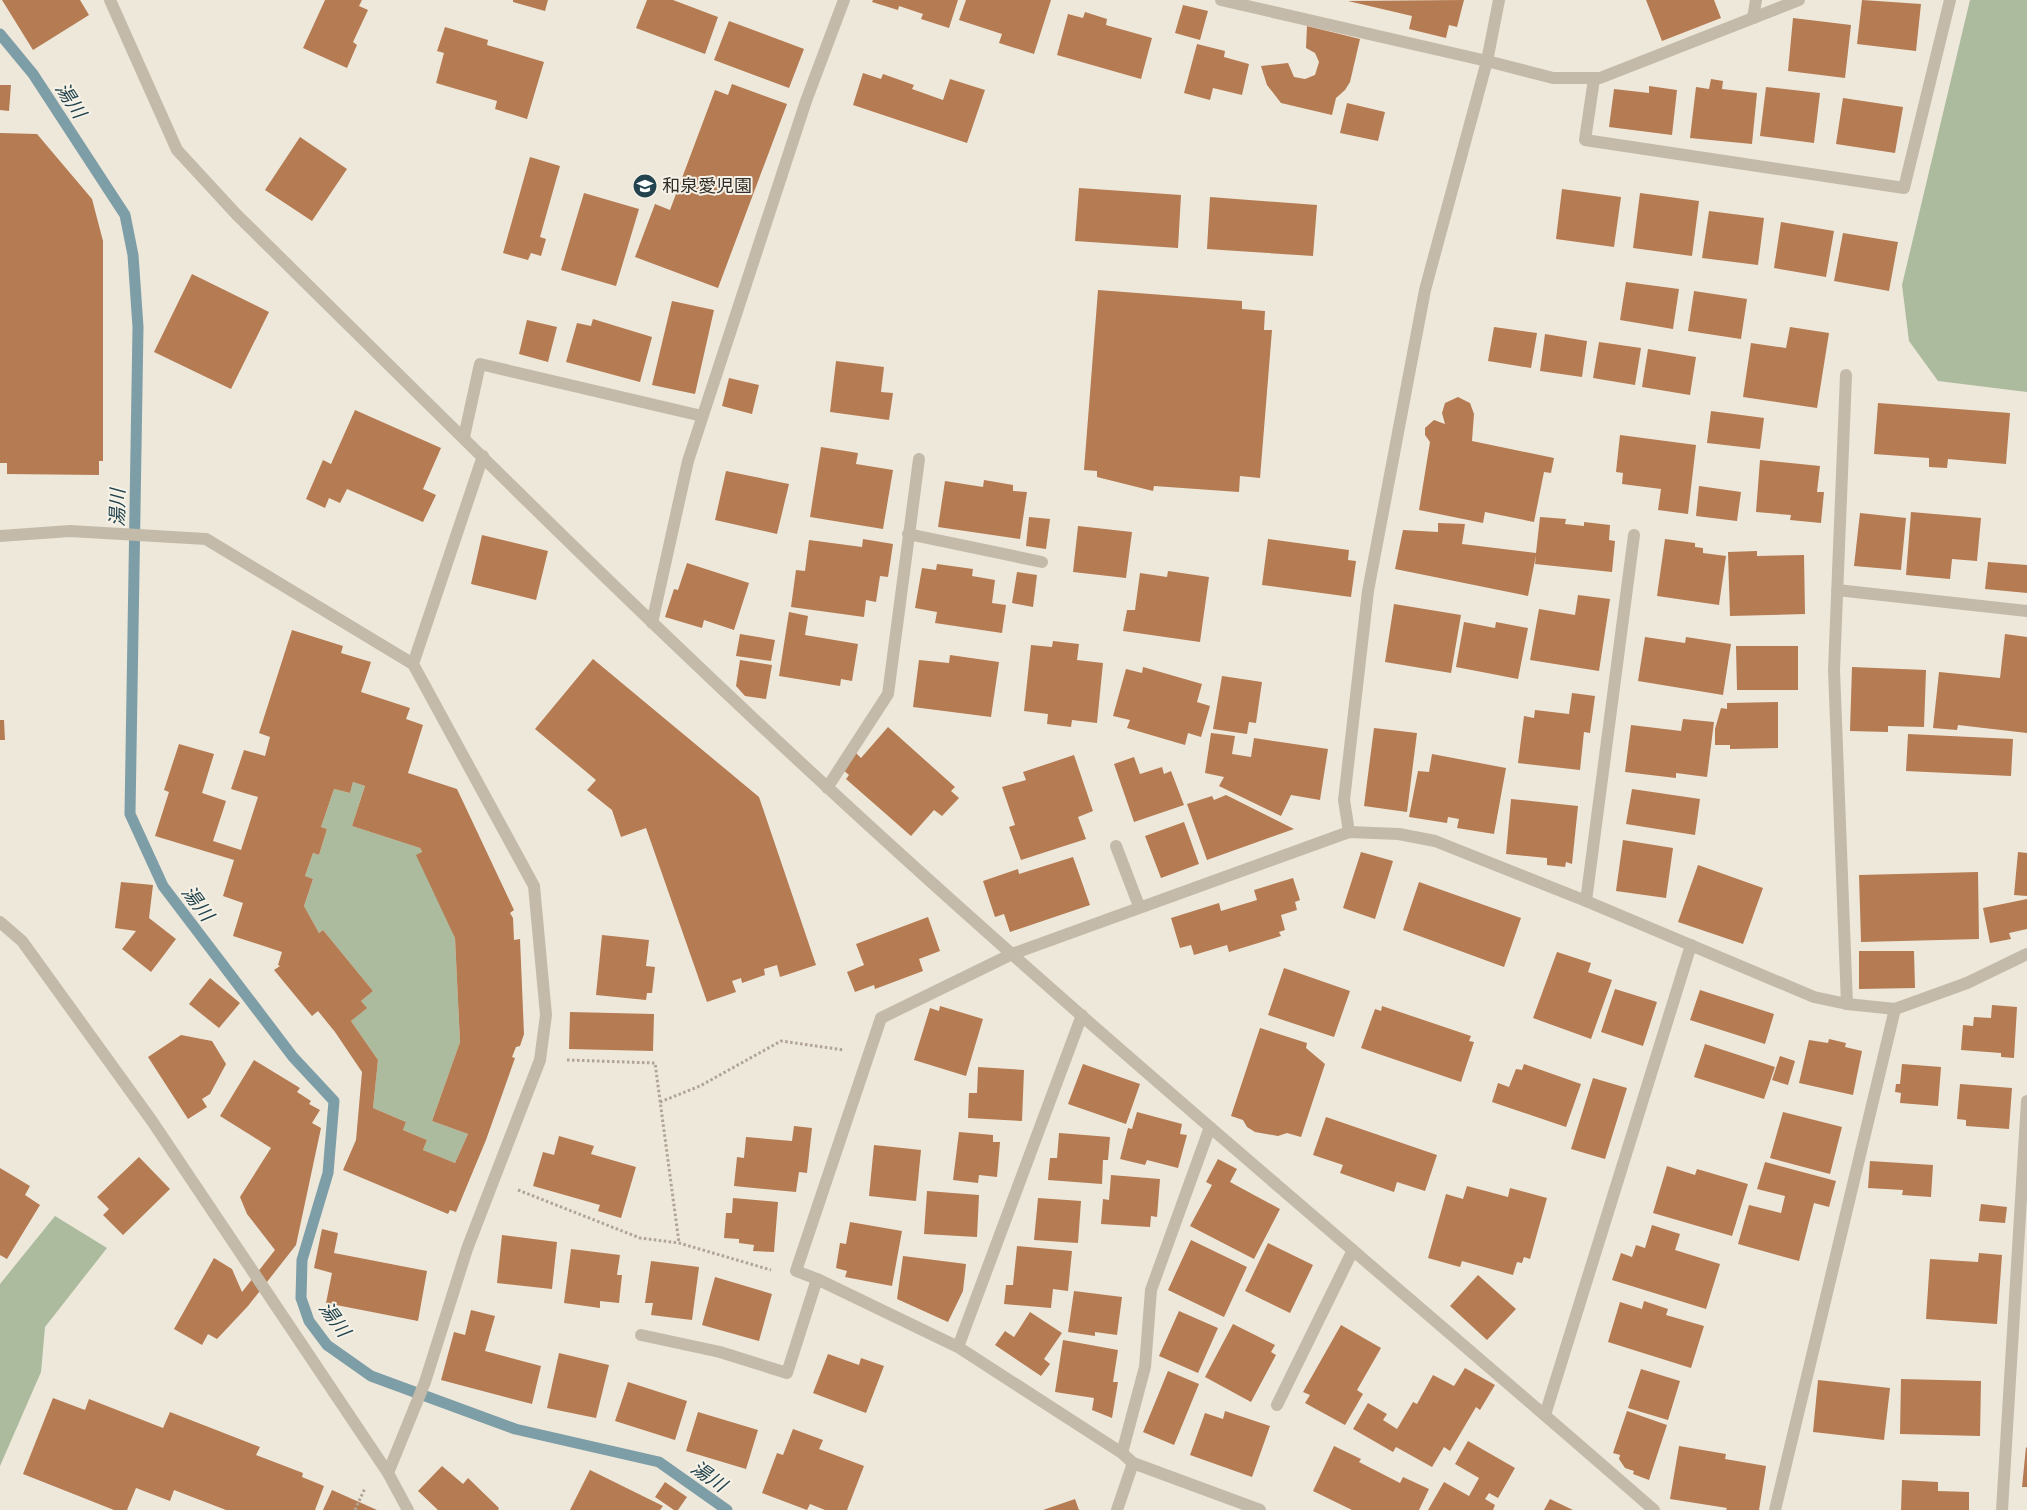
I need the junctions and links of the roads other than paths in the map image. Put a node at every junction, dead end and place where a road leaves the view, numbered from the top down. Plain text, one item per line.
1 (110, 0) edge
2 (844, 0) edge
3 (1220, 0) edge
4 (1499, 0) edge
5 (1756, 0) edge
6 (1799, 0) edge
7 (1950, 0) edge
8 (1753, 18) junction
9 (1487, 62) junction
10 (1594, 78) junction
11 (1846, 375) dead end
12 (702, 416) junction
13 (464, 437) junction
14 (482, 456) junction
15 (919, 459) dead end
16 (908, 534) junction
17 (1634, 535) dead end
18 (0, 536) edge
19 (1042, 562) dead end
20 (1837, 590) junction
21 (2027, 611) edge
22 (652, 623) junction
23 (413, 664) junction
24 (827, 788) junction
25 (1349, 832) junction
26 (1116, 846) dead end
27 (1586, 901) junction
28 (1139, 906) junction
29 (0, 922) edge
30 (1692, 945) junction
31 (1012, 954) junction
32 (2027, 954) edge
33 (1846, 1004) junction
34 (1895, 1009) junction
35 (1082, 1015) junction
36 (2027, 1100) edge
37 (1210, 1127) junction
38 (1353, 1250) junction
39 (818, 1279) junction
40 (641, 1336) dead end
41 (958, 1347) junction
42 (1277, 1405) dead end
43 (1545, 1415) junction
44 (1122, 1453) junction
45 (1133, 1463) junction
46 (388, 1473) junction
47 (408, 1510) edge
48 (1117, 1510) edge
49 (1260, 1510) edge
50 (1654, 1510) edge
51 (1775, 1510) edge
52 (2002, 1510) edge

1 - 13 street
2 - 12 street
3 - 9 street
4 - 9 street
5 - 8 street
6 - 8 street
7 - 10 street
8 - 10 street
9 - 10 street
9 - 25 street
11 - 20 street
12 - 13 street
12 - 22 street
13 - 14 street
14 - 22 street
14 - 23 street
15 - 16 street
16 - 19 street
16 - 24 street
17 - 27 street
18 - 23 street
20 - 21 street
20 - 33 street
22 - 24 street
23 - 46 street
24 - 31 street
25 - 27 street
25 - 28 street
26 - 28 street
27 - 30 street
28 - 31 street
29 - 46 street
30 - 33 street
30 - 43 street
31 - 35 street
31 - 39 street
32 - 34 street
33 - 34 street
34 - 51 street
35 - 37 street
35 - 41 street
36 - 52 street
37 - 38 street
37 - 44 street
38 - 42 street
38 - 43 street
39 - 40 street
39 - 41 street
41 - 44 street
43 - 50 street
44 - 45 street
45 - 48 street
45 - 49 street
46 - 47 street

